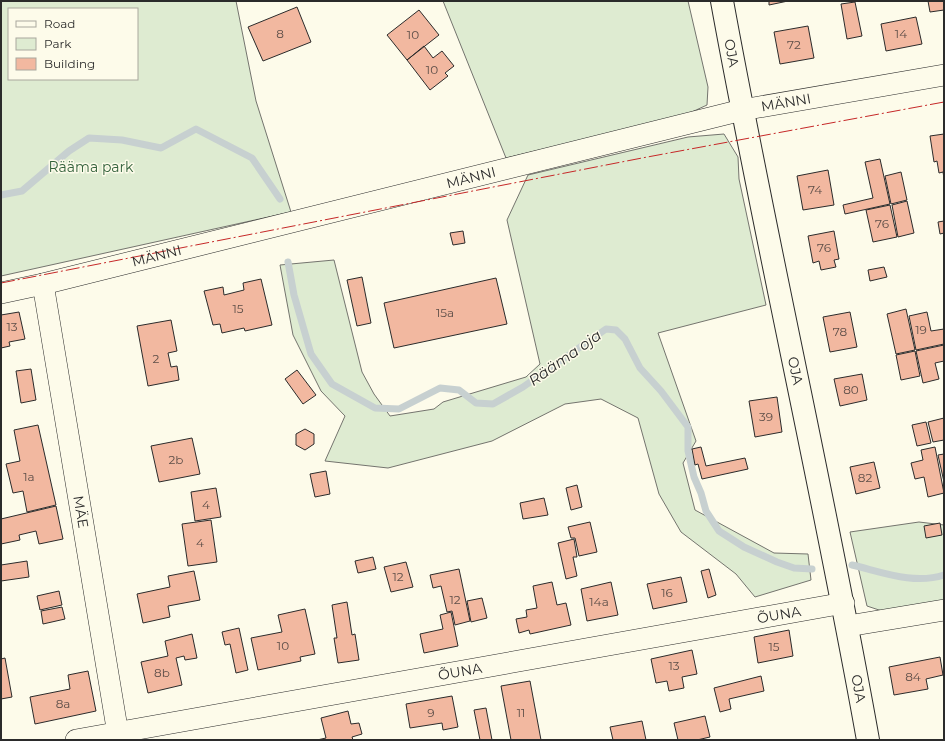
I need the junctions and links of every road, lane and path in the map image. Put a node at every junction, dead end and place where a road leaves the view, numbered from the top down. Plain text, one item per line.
1 (722, 1) edge
2 (944, 75) edge
3 (742, 110) junction
4 (43, 284) junction
5 (1, 292) edge
6 (844, 603) junction
7 (944, 610) edge
8 (848, 626) junction
9 (119, 736) edge
10 (76, 740) edge
11 (868, 740) edge

1 - 3 street, OJA
2 - 3 street, MÄNNI
3 - 4 street, MÄNNI
3 - 6 street, OJA
4 - 5 street, MÄNNI
4 - 9 street, MÄE
6 - 8 street, OJA
6 - 9 street, ÕUNA
7 - 8 street
8 - 11 street, OJA
9 - 10 street, ÕUNA

